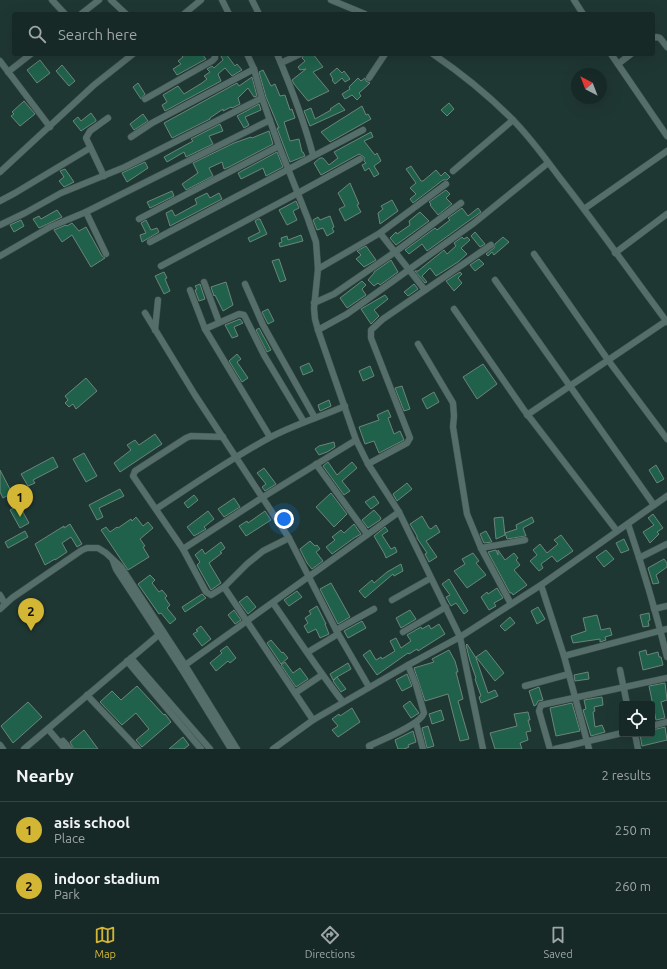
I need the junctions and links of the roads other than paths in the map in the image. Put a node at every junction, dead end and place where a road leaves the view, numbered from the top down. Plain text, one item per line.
1 (52, 0) edge
2 (99, 0) edge
3 (111, 0) edge
4 (201, 0) edge
5 (222, 0) edge
6 (252, 0) edge
7 (330, 0) edge
8 (574, 0) edge
9 (192, 11) edge
10 (63, 12) edge
11 (84, 12) edge
12 (124, 12) edge
13 (228, 12) edge
14 (258, 12) edge
15 (360, 12) edge
16 (583, 12) edge
17 (655, 37) edge
18 (667, 47) edge
19 (28, 56) edge
20 (130, 56) edge
21 (214, 56) edge
22 (248, 56) edge
23 (278, 56) edge
24 (296, 56) edge
25 (384, 56) edge
26 (436, 56) edge
27 (612, 56) edge
28 (628, 56) edge
29 (0, 61) edge
30 (281, 63) junction
31 (618, 64) junction
32 (254, 69) junction
33 (8, 72) junction
34 (370, 78) dead end
35 (262, 98) junction
36 (145, 99) dead end
37 (108, 118) dead end
38 (270, 120) junction
39 (513, 120) junction
40 (50, 127) junction
41 (363, 130) dead end
42 (667, 136) edge
43 (131, 137) dead end
44 (279, 146) junction
45 (90, 148) junction
46 (667, 151) edge
47 (313, 155) junction
48 (360, 159) dead end
49 (548, 162) junction
50 (1, 169) edge
51 (289, 169) junction
52 (453, 172) dead end
53 (104, 176) junction
54 (446, 184) dead end
55 (298, 193) junction
56 (0, 201) edge
57 (461, 204) dead end
58 (584, 209) junction
59 (86, 212) junction
60 (667, 214) edge
61 (139, 219) dead end
62 (0, 225) edge
63 (380, 233) junction
64 (150, 242) dead end
65 (491, 245) dead end
66 (395, 252) junction
67 (615, 253) junction
68 (106, 254) dead end
69 (534, 254) dead end
70 (0, 255) edge
71 (162, 266) dead end
72 (318, 269) junction
73 (409, 270) junction
74 (495, 280) dead end
75 (204, 282) dead end
76 (245, 284) dead end
77 (190, 290) dead end
78 (425, 290) junction
79 (158, 300) dead end
80 (314, 303) junction
81 (454, 310) dead end
82 (146, 313) dead end
83 (667, 321) edge
84 (219, 322) junction
85 (205, 329) junction
86 (155, 330) junction
87 (318, 330) junction
88 (418, 344) dead end
89 (608, 360) junction
90 (570, 386) junction
91 (345, 406) junction
92 (528, 415) junction
93 (315, 418) junction
94 (304, 422) junction
95 (223, 437) junction
96 (270, 437) junction
97 (667, 439) edge
98 (356, 440) junction
99 (236, 457) junction
100 (316, 464) junction
101 (368, 464) junction
102 (667, 496) edge
103 (263, 497) junction
104 (654, 505) junction
105 (156, 509) junction
106 (399, 512) junction
107 (628, 524) junction
108 (617, 531) junction
109 (367, 534) junction
110 (289, 538) junction
111 (525, 540) dead end
112 (667, 544) edge
113 (481, 548) junction
114 (183, 550) junction
115 (639, 558) junction
116 (309, 576) junction
117 (431, 578) junction
118 (542, 585) junction
119 (224, 587) junction
120 (0, 595) edge
121 (392, 600) dead end
122 (3, 603) edge
123 (273, 603) junction
124 (511, 604) junction
125 (667, 606) edge
126 (446, 607) junction
127 (374, 609) dead end
128 (654, 609) junction
129 (0, 610) edge
130 (247, 621) junction
131 (664, 630) edge
132 (337, 632) junction
133 (403, 632) dead end
134 (161, 634) junction
135 (460, 636) junction
136 (308, 652) junction
137 (564, 656) junction
138 (667, 657) edge
139 (130, 661) junction
140 (408, 665) junction
141 (183, 666) junction
142 (620, 670) dead end
143 (569, 674) junction
144 (322, 675) junction
145 (667, 678) edge
146 (525, 686) dead end
147 (370, 687) junction
148 (623, 688) junction
149 (295, 693) junction
150 (87, 697) junction
151 (575, 697) junction
152 (626, 701) edge
153 (343, 702) junction
154 (313, 720) junction
155 (667, 722) edge
156 (416, 723) junction
157 (655, 725) edge
158 (50, 730) junction
159 (619, 734) edge
160 (636, 737) edge
161 (586, 742) junction
162 (0, 745) edge
163 (233, 747) edge
164 (367, 748) edge
165 (3, 749) edge
166 (24, 749) edge
167 (30, 749) edge
168 (65, 749) edge
169 (70, 749) edge
170 (132, 749) edge
171 (138, 749) edge
172 (201, 749) edge
173 (210, 749) edge
174 (222, 749) edge
175 (273, 749) edge
176 (423, 749) edge
177 (483, 749) edge
178 (550, 749) edge
179 (556, 749) edge
180 (589, 749) edge
181 (638, 749) edge

1 - 10 street
2 - 11 street
3 - 12 street
4 - 9 street
5 - 13 street
6 - 14 street
7 - 15 street
8 - 16 street
17 - 18 street
19 - 33 street
20 - 40 street
21 - 36 street
22 - 32 street
23 - 30 street
24 - 30 street
25 - 34 street
26 - 39 street
27 - 31 street
28 - 31 street
29 - 33 street
30 - 47 street
31 - 42 street
32 - 35 street
32 - 43 street
33 - 40 street
35 - 38 street
35 - 53 street
37 - 45 street
38 - 44 street
38 - 59 street
39 - 49 street
39 - 52 street
40 - 50 street
41 - 47 street
44 - 51 street
44 - 61 street
45 - 53 street
45 - 56 street
46 - 58 street
47 - 51 street
48 - 55 street
49 - 58 street
49 - 73 street
51 - 55 street
51 - 64 street
53 - 62 street
54 - 63 street
55 - 71 street
55 - 72 street
57 - 66 street
58 - 67 street
59 - 68 street
59 - 70 street
60 - 67 street
63 - 66 street
63 - 72 street
65 - 78 street
66 - 73 street
66 - 80 street
67 - 83 street
69 - 89 street
72 - 80 street
73 - 78 street
73 - 87 street
74 - 90 street
75 - 84 street
76 - 93 street
77 - 85 street
78 - 101 street
79 - 86 street
80 - 87 street
81 - 92 street
82 - 86 street
83 - 89 street
84 - 85 street
84 - 94 street
85 - 96 street
86 - 95 street
87 - 91 street
88 - 113 street
89 - 90 street
89 - 97 street
90 - 92 street
90 - 104 street
91 - 93 street
91 - 98 street
92 - 108 street
93 - 94 street
94 - 96 street
95 - 99 street
95 - 105 street
96 - 99 street
98 - 100 street
98 - 101 street
99 - 103 street
99 - 105 street
100 - 103 street
100 - 109 street
101 - 106 street
102 - 104 street
103 - 110 street
103 - 114 street
104 - 107 street
105 - 114 street
106 - 109 street
106 - 117 street
107 - 108 street
107 - 115 street
108 - 118 street
109 - 116 street
110 - 116 street
110 - 119 street
111 - 113 street
112 - 115 street
113 - 124 street
114 - 119 street
115 - 128 street
116 - 123 street
116 - 132 street
117 - 121 street
117 - 126 street
118 - 124 street
118 - 137 street
119 - 130 street
120 - 122 street
122 - 129 street
122 - 134 street
123 - 130 street
123 - 136 street
124 - 135 street
125 - 128 street
126 - 133 street
126 - 135 street
127 - 132 street
128 - 131 street
130 - 141 street
130 - 149 street
131 - 137 street
131 - 138 street
132 - 136 street
132 - 147 street
134 - 139 street
134 - 141 street
135 - 140 street
135 - 177 street
136 - 144 street
137 - 143 street
139 - 150 street
139 - 172 street
139 - 173 street
140 - 147 street
140 - 156 street
141 - 163 street
142 - 148 street
143 - 146 street
143 - 151 street
144 - 149 street
144 - 153 street
145 - 148 street
147 - 153 street
148 - 151 street
148 - 152 street
149 - 154 street
150 - 158 street
150 - 170 street
150 - 171 street
151 - 161 street
151 - 178 street
153 - 154 street
154 - 175 street
155 - 157 street
156 - 164 street
156 - 176 street
158 - 166 street
158 - 167 street
158 - 168 street
158 - 169 street
159 - 161 street
160 - 181 street
161 - 179 street
161 - 180 street
162 - 165 street
163 - 174 street

